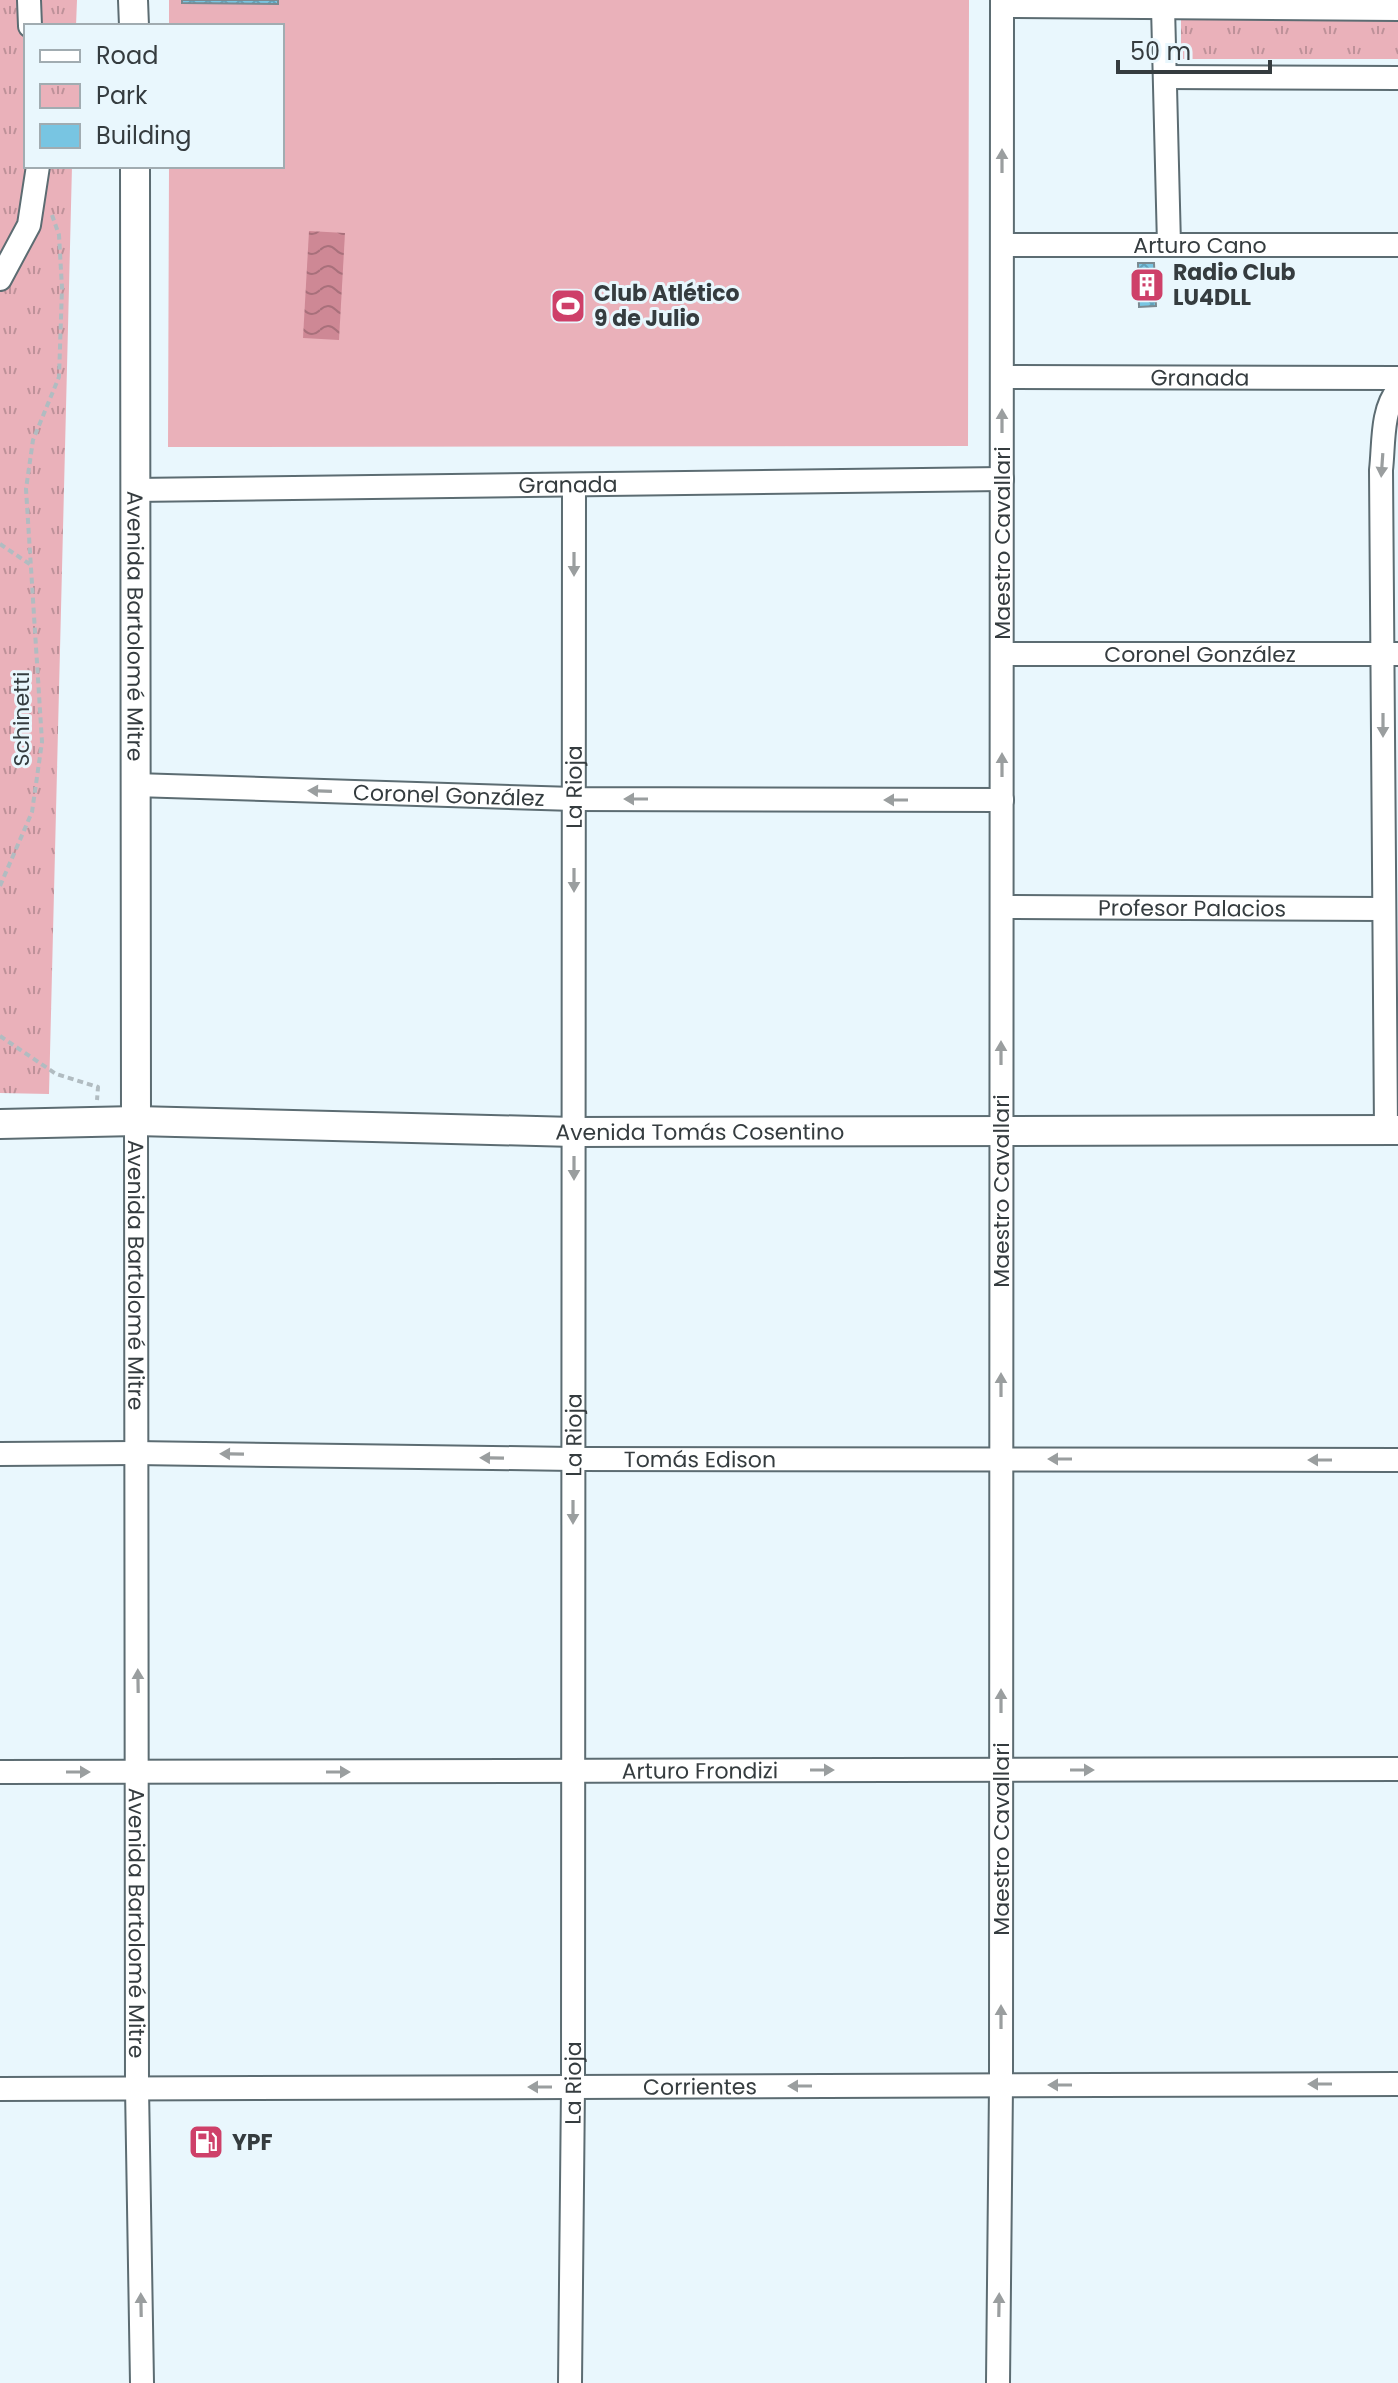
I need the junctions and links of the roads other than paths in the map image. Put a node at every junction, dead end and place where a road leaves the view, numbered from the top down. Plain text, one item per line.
1 (29, 0) edge
2 (133, 0) edge
3 (1002, 3) edge
4 (1226, 4) edge
5 (1163, 7) junction
6 (1398, 9) edge
7 (30, 24) edge
8 (134, 24) edge
9 (1165, 77) junction
10 (1398, 78) edge
11 (38, 168) edge
12 (135, 168) edge
13 (1002, 245) junction
14 (1169, 245) junction
15 (1398, 245) edge
16 (0, 279) edge
17 (1002, 377) junction
18 (1398, 378) edge
19 (1398, 390) edge
20 (1002, 479) junction
21 (574, 486) junction
22 (134, 490) junction
23 (1002, 654) junction
24 (1390, 654) edge
25 (135, 785) junction
26 (574, 799) junction
27 (1002, 800) junction
28 (1002, 907) junction
29 (1384, 909) junction
30 (136, 1121) junction
31 (0, 1124) edge
32 (1392, 1130) edge
33 (1001, 1131) junction
34 (574, 1132) junction
35 (135, 1453) junction
36 (0, 1454) edge
37 (573, 1459) junction
38 (1001, 1459) junction
39 (1398, 1460) edge
40 (1398, 1769) edge
41 (1001, 1770) junction
42 (573, 1771) junction
43 (0, 1772) edge
44 (139, 1772) junction
45 (1398, 2084) edge
46 (1001, 2085) junction
47 (573, 2087) junction
48 (137, 2088) junction
49 (0, 2089) edge
50 (142, 2383) edge
51 (570, 2383) edge
52 (998, 2383) edge

1 - 7 street
2 - 8 main road
3 - 5 street
13 -> 3 street, Maestro Cavallari
4 - 5 street
4 - 6 street
5 - 9 street
9 - 10 street
9 - 14 street
11 - 16 street
12 - 22 main road, Avenida Bartolomé Mitre
13 - 14 street, Arturo Cano
13 - 17 street, Maestro Cavallari
14 - 15 street, Arturo Cano
17 - 18 street, Granada
20 -> 17 street, Maestro Cavallari
19 -> 24 street
20 - 21 street, Granada
20 - 23 street, Maestro Cavallari
21 - 22 street, Granada
21 -> 26 street, La Rioja
22 - 25 main road, Avenida Bartolomé Mitre
23 - 24 street, Coronel González
27 -> 23 street, Maestro Cavallari
24 -> 29 street
26 -> 25 street, Coronel González
25 - 30 main road, Avenida Bartolomé Mitre
27 -> 26 street, Coronel González
26 -> 34 street, La Rioja
27 - 28 street, Maestro Cavallari
28 - 29 street, Profesor Palacios
33 -> 28 street, Maestro Cavallari
29 - 32 street
30 - 31 main road, Avenida Tomás Cosentino
30 - 34 main road, Avenida Tomás Cosentino
30 - 35 street, Avenida Bartolomé Mitre
32 - 33 main road, Avenida Tomás Cosentino
33 - 34 main road, Avenida Tomás Cosentino
38 -> 33 street, Maestro Cavallari
34 -> 37 street, La Rioja
35 - 36 street, Tomás Edison
37 -> 35 street, Tomás Edison
44 -> 35 street, Avenida Bartolomé Mitre
37 - 38 street, Tomás Edison
37 -> 42 street, La Rioja
39 -> 38 street, Tomás Edison
41 -> 38 street, Maestro Cavallari
41 -> 40 street, Arturo Frondizi
42 -> 41 street, Arturo Frondizi
46 -> 41 street, Maestro Cavallari
44 -> 42 street, Arturo Frondizi
42 - 47 street, La Rioja
43 -> 44 street, Arturo Frondizi
44 - 48 street, Avenida Bartolomé Mitre
45 -> 46 street, Corrientes
46 -> 47 street, Corrientes
52 -> 46 street, Maestro Cavallari
47 -> 48 street, Corrientes
47 - 51 street, La Rioja
48 - 49 street, Corrientes
50 -> 48 street, Avenida Bartolomé Mitre

